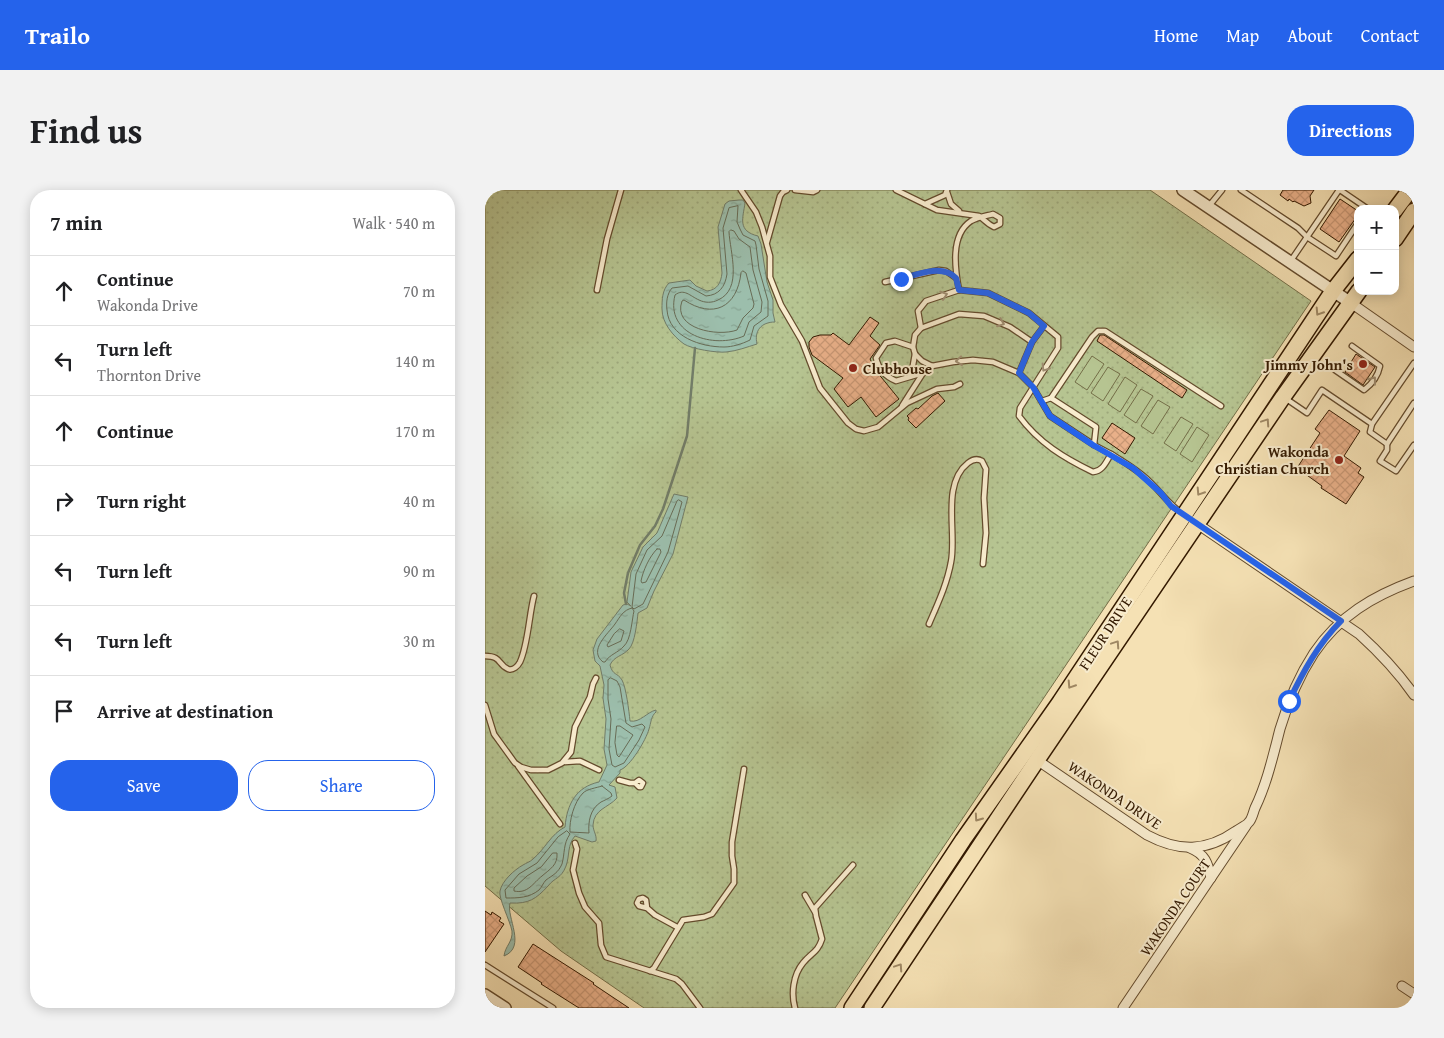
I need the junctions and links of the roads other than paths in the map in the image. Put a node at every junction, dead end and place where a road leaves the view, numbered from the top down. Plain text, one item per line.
1 (621, 190) edge
2 (741, 190) edge
3 (787, 190) edge
4 (795, 190) edge
5 (817, 190) edge
6 (895, 190) edge
7 (1183, 190) edge
8 (1222, 190) edge
9 (1241, 190) edge
10 (1340, 190) edge
11 (1411, 190) edge
12 (947, 191) edge
13 (925, 204) junction
14 (1362, 205) edge
15 (1399, 205) edge
16 (1208, 207) junction
17 (960, 212) junction
18 (1412, 220) edge
19 (1354, 229) edge
20 (1399, 234) edge
21 (1307, 237) junction
22 (767, 243) junction
23 (1290, 262) junction
24 (1354, 264) edge
25 (956, 278) junction
26 (885, 282) dead end
27 (597, 290) dead end
28 (959, 290) junction
29 (1333, 291) junction
30 (1355, 297) edge
31 (1044, 326) junction
32 (921, 328) junction
33 (1032, 342) junction
34 (1352, 346) dead end
35 (1414, 346) edge
36 (913, 347) junction
37 (915, 354) junction
38 (932, 366) junction
39 (1413, 367) edge
40 (1335, 370) dead end
41 (1019, 373) junction
42 (923, 374) junction
43 (911, 376) junction
44 (960, 384) dead end
45 (1033, 387) junction
46 (1283, 397) junction
47 (1051, 398) junction
48 (1042, 401) junction
49 (1414, 403) edge
50 (1221, 406) dead end
51 (901, 407) junction
52 (1372, 424) junction
53 (1387, 444) junction
54 (1093, 445) junction
55 (1414, 445) edge
56 (1111, 454) junction
57 (1191, 520) junction
58 (983, 564) dead end
59 (1414, 581) edge
60 (533, 596) dead end
61 (1341, 621) junction
62 (929, 624) dead end
63 (485, 656) edge
64 (596, 678) dead end
65 (1414, 695) edge
66 (485, 705) edge
67 (1035, 738) junction
68 (571, 752) junction
69 (576, 760) junction
70 (1037, 760) junction
71 (563, 762) junction
72 (515, 763) junction
73 (599, 770) dead end
74 (744, 770) dead end
75 (619, 780) dead end
76 (635, 783) dead end
77 (1249, 822) junction
78 (560, 824) dead end
79 (575, 843) dead end
80 (1189, 848) junction
81 (853, 865) dead end
82 (1211, 878) junction
83 (805, 896) dead end
84 (647, 908) dead end
85 (815, 912) junction
86 (677, 928) junction
87 (485, 965) edge
88 (650, 971) junction
89 (1401, 986) dead end
90 (1414, 994) edge
91 (485, 995) edge
92 (505, 1008) edge
93 (553, 1008) edge
94 (700, 1008) edge
95 (795, 1008) edge
96 (852, 1008) edge
97 (871, 1008) edge
98 (1123, 1008) edge

1 - 27 lane
2 - 22 lane
3 - 22 lane
4 - 5 lane
6 - 13 lane
7 - 16 street
8 - 16 lane
9 - 21 lane
10 - 14 lane
10 - 21 lane
11 - 15 main road
12 - 13 lane
12 - 17 lane
13 - 17 lane
16 - 23 street
17 - 25 lane
18 - 20 main road
19 - 21 lane
21 - 23 lane
22 - 51 lane
23 - 29 street
24 - 29 main road, FLEUR DRIVE
25 - 26 lane
25 - 28 lane
28 - 31 lane
32 -> 28 lane
29 - 30 street
29 -> 57 main road, FLEUR DRIVE
30 - 35 street
30 - 46 main road, FLEUR DRIVE
31 - 33 lane
31 -> 45 lane
32 -> 33 lane
32 - 36 lane
33 - 41 lane
40 -> 34 lane
36 - 37 lane
36 - 43 lane
37 - 38 lane
37 - 43 lane
41 -> 38 lane
38 - 42 lane
39 - 52 lane
41 - 45 lane
42 - 43 lane
42 - 51 lane
44 - 51 lane
45 - 48 lane
45 - 56 lane
46 - 52 lane
57 -> 46 main road, FLEUR DRIVE
47 - 48 lane
47 - 50 lane
47 - 54 lane
48 - 54 lane
49 - 53 lane
52 - 53 lane
53 - 55 lane
54 - 56 lane
56 - 57 lane
57 - 61 street
57 -> 67 main road, FLEUR DRIVE
70 -> 57 main road, FLEUR DRIVE
58 - 62 lane
59 - 61 street
60 - 63 lane
61 - 65 street
61 - 77 street
64 - 68 lane
66 - 72 lane
67 - 70 street
67 -> 96 main road, FLEUR DRIVE
68 - 69 lane
68 - 71 lane
69 - 71 lane
69 - 73 lane
70 - 80 street, WAKONDA DRIVE
97 -> 70 main road, FLEUR DRIVE
71 - 72 lane
72 - 78 lane
74 - 86 lane
75 - 76 lane
77 - 80 street, WAKONDA DRIVE
77 - 82 street, WAKONDA COURT
79 - 88 lane
80 - 82 street
81 - 85 lane
82 - 98 street, WAKONDA COURT
83 - 85 lane
84 - 86 lane
85 - 95 lane
86 - 88 lane
87 - 93 lane
88 - 94 lane
89 - 90 street
91 - 92 street

